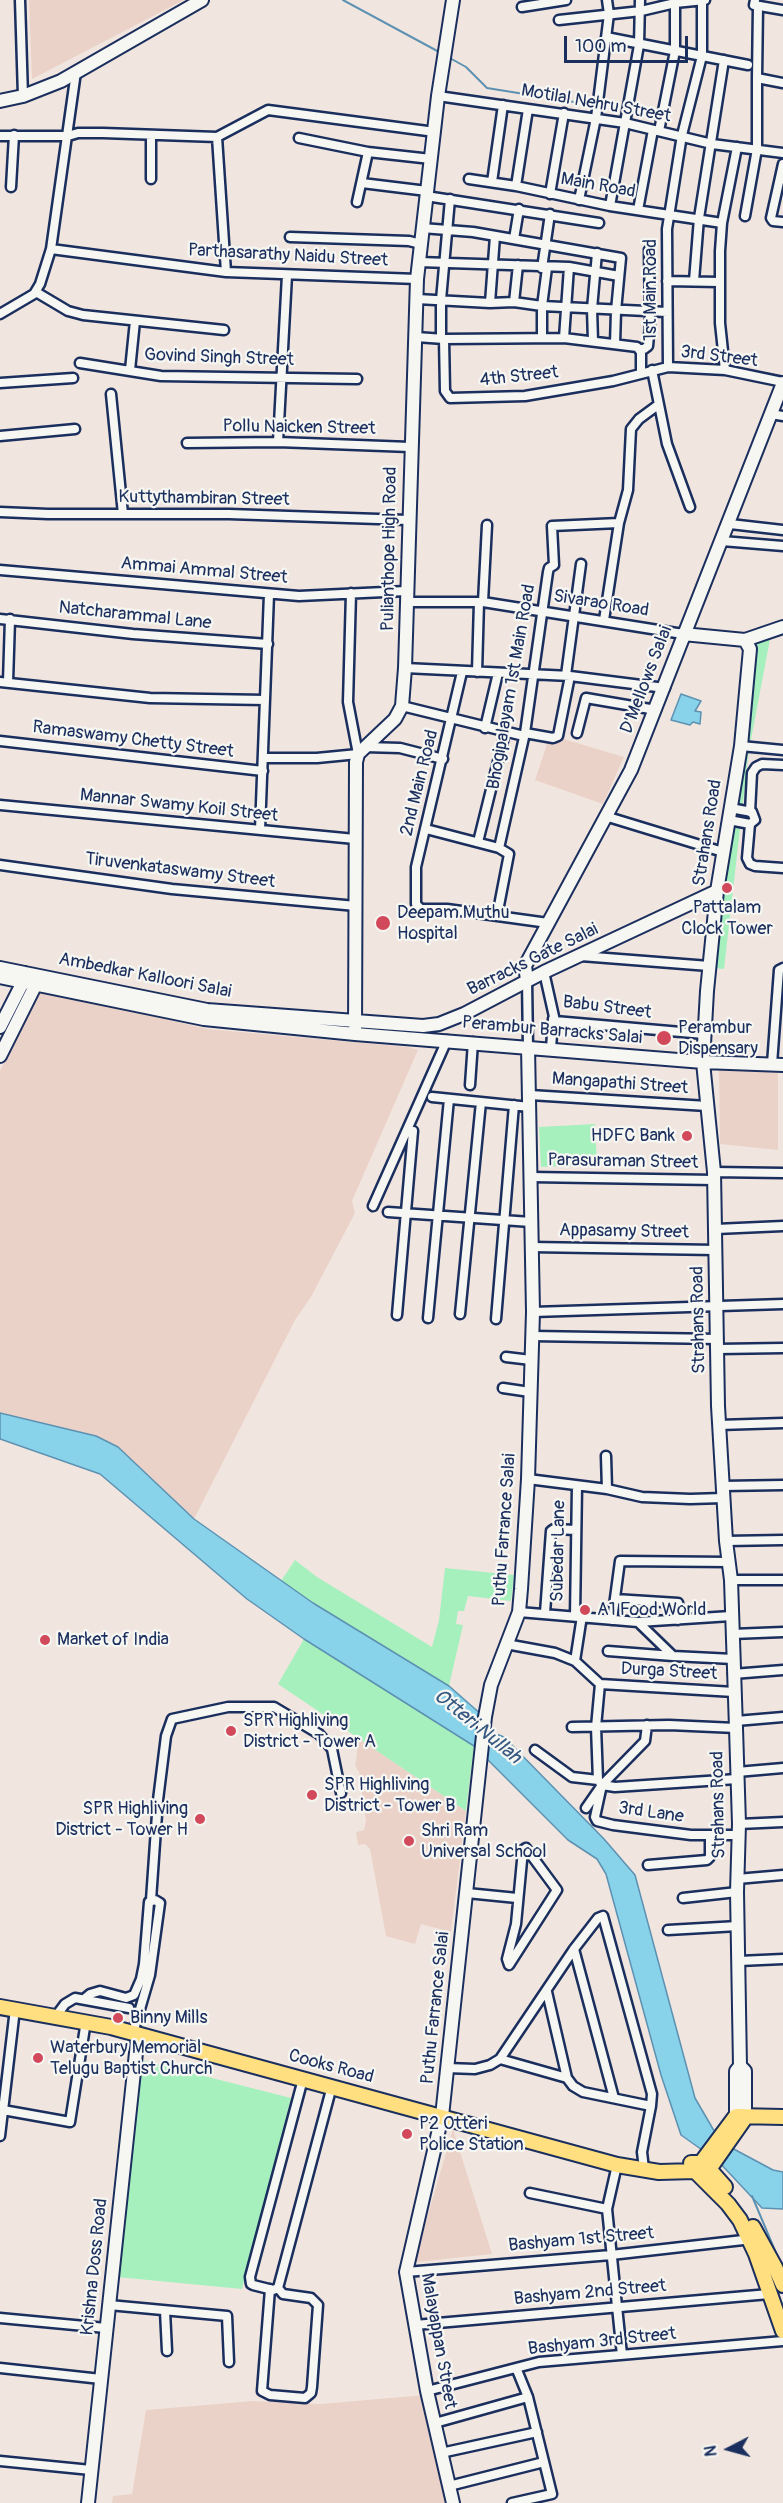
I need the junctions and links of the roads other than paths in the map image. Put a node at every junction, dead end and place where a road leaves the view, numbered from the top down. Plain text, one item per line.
1 (20, 0) edge
2 (202, 0) edge
3 (453, 0) edge
4 (566, 0) edge
5 (607, 0) edge
6 (640, 0) edge
7 (703, 0) edge
8 (675, 3) junction
9 (756, 3) edge
10 (522, 7) dead end
11 (783, 10) edge
12 (641, 11) junction
13 (609, 14) junction
14 (559, 21) dead end
15 (606, 37) junction
16 (639, 45) junction
17 (675, 51) junction
18 (702, 56) junction
19 (724, 60) junction
20 (748, 65) dead end
21 (76, 72) junction
22 (757, 78) junction
23 (783, 82) edge
24 (23, 96) junction
25 (438, 96) junction
26 (0, 101) edge
27 (502, 105) junction
28 (528, 109) junction
29 (564, 113) junction
30 (596, 118) junction
31 (625, 123) junction
32 (656, 131) junction
33 (435, 132) junction
34 (14, 135) junction
35 (682, 135) junction
36 (0, 136) edge
37 (68, 136) junction
38 (151, 136) junction
39 (217, 137) junction
40 (299, 138) dead end
41 (712, 144) junction
42 (737, 147) junction
43 (757, 149) junction
44 (368, 152) junction
45 (783, 153) edge
46 (431, 159) junction
47 (783, 164) edge
48 (152, 179) dead end
49 (469, 179) dead end
50 (492, 182) junction
51 (362, 183) junction
52 (516, 186) junction
53 (11, 187) dead end
54 (427, 193) junction
55 (550, 194) junction
56 (450, 199) junction
57 (579, 200) junction
58 (357, 202) dead end
59 (610, 206) junction
60 (519, 209) junction
61 (638, 210) junction
62 (669, 213) junction
63 (550, 214) junction
64 (746, 216) dead end
65 (699, 218) junction
66 (722, 222) junction
67 (783, 222) edge
68 (599, 223) dead end
69 (422, 228) junction
70 (446, 230) junction
71 (290, 237) dead end
72 (495, 237) junction
73 (514, 239) junction
74 (421, 244) junction
75 (546, 244) junction
76 (51, 249) junction
77 (649, 250) dead end
78 (597, 253) junction
79 (419, 262) junction
80 (445, 263) junction
81 (493, 264) junction
82 (518, 265) junction
83 (569, 267) junction
84 (544, 268) junction
85 (226, 272) junction
86 (595, 272) junction
87 (287, 275) junction
88 (619, 276) junction
89 (417, 279) junction
90 (667, 281) junction
91 (694, 281) junction
92 (719, 282) junction
93 (36, 292) junction
94 (417, 299) junction
95 (441, 300) junction
96 (514, 302) junction
97 (490, 303) junction
98 (542, 306) junction
99 (567, 306) junction
100 (592, 309) junction
101 (649, 310) junction
102 (615, 311) junction
103 (667, 312) junction
104 (0, 314) edge
105 (135, 321) junction
106 (224, 330) dead end
107 (416, 337) junction
108 (542, 338) junction
109 (564, 338) junction
110 (443, 339) junction
111 (593, 340) junction
112 (615, 344) junction
113 (639, 349) junction
114 (80, 363) dead end
115 (668, 367) junction
116 (130, 370) junction
117 (652, 370) junction
118 (725, 370) junction
119 (641, 373) junction
120 (73, 378) dead end
121 (280, 378) junction
122 (357, 379) dead end
123 (783, 382) edge
124 (0, 383) edge
125 (111, 394) dead end
126 (658, 405) junction
127 (777, 415) edge
128 (75, 429) dead end
129 (0, 436) edge
130 (278, 442) junction
131 (187, 443) dead end
132 (410, 447) junction
133 (690, 507) dead end
134 (0, 512) edge
135 (123, 514) junction
136 (408, 520) junction
137 (619, 523) junction
138 (730, 524) junction
139 (487, 525) dead end
140 (783, 530) edge
141 (722, 541) junction
142 (783, 546) edge
143 (581, 564) dead end
144 (0, 570) edge
145 (351, 593) junction
146 (269, 594) junction
147 (406, 597) junction
148 (481, 602) junction
149 (543, 612) junction
150 (573, 617) junction
151 (0, 619) edge
152 (10, 619) junction
153 (604, 620) junction
154 (783, 627) edge
155 (683, 634) junction
156 (745, 640) junction
157 (268, 644) junction
158 (405, 668) junction
159 (462, 672) junction
160 (477, 672) junction
161 (498, 673) junction
162 (534, 674) junction
163 (568, 676) junction
164 (4, 682) edge
165 (665, 688) junction
166 (265, 700) junction
167 (402, 706) junction
168 (656, 710) junction
169 (452, 720) junction
170 (485, 728) junction
171 (505, 733) junction
172 (577, 733) dead end
173 (524, 735) junction
174 (0, 741) edge
175 (741, 746) junction
176 (783, 750) edge
177 (362, 751) junction
178 (263, 758) junction
179 (443, 759) junction
180 (783, 765) edge
181 (263, 771) junction
182 (0, 805) edge
183 (750, 812) junction
184 (730, 814) junction
185 (605, 816) junction
186 (750, 824) junction
187 (426, 829) junction
188 (260, 830) junction
189 (355, 839) junction
190 (478, 842) junction
191 (499, 848) junction
192 (723, 852) junction
193 (0, 865) edge
194 (783, 868) edge
195 (717, 891) junction
196 (356, 906) junction
197 (497, 916) junction
198 (548, 922) junction
199 (581, 956) junction
200 (709, 966) junction
201 (0, 968) edge
202 (783, 968) edge
203 (544, 972) junction
204 (0, 976) edge
205 (31, 977) junction
206 (527, 980) junction
207 (553, 1019) junction
208 (356, 1020) junction
209 (0, 1027) edge
210 (355, 1034) junction
211 (704, 1034) junction
212 (447, 1040) junction
213 (473, 1042) junction
214 (528, 1047) junction
215 (551, 1049) junction
216 (0, 1056) edge
217 (703, 1062) junction
218 (778, 1064) edge
219 (470, 1085) dead end
220 (432, 1097) dead end
221 (449, 1099) junction
222 (530, 1101) junction
223 (481, 1102) junction
224 (514, 1106) junction
225 (707, 1106) junction
226 (413, 1131) dead end
227 (783, 1173) edge
228 (714, 1176) junction
229 (531, 1177) junction
230 (373, 1206) dead end
231 (388, 1212) dead end
232 (406, 1214) junction
233 (438, 1216) junction
234 (469, 1218) junction
235 (505, 1220) junction
236 (531, 1222) junction
237 (783, 1226) edge
238 (716, 1229) junction
239 (531, 1247) junction
240 (716, 1250) junction
241 (783, 1304) edge
242 (718, 1306) junction
243 (533, 1312) junction
244 (460, 1314) dead end
245 (397, 1315) dead end
246 (428, 1318) dead end
247 (496, 1319) dead end
248 (532, 1336) junction
249 (718, 1345) junction
250 (783, 1348) edge
251 (507, 1357) dead end
252 (531, 1360) junction
253 (502, 1388) dead end
254 (530, 1392) junction
255 (783, 1423) edge
256 (719, 1425) junction
257 (606, 1456) dead end
258 (528, 1479) junction
259 (783, 1485) edge
260 (577, 1486) junction
261 (607, 1489) junction
262 (723, 1492) junction
263 (576, 1530) junction
264 (783, 1540) edge
265 (726, 1541) junction
266 (729, 1562) junction
267 (731, 1580) junction
268 (783, 1580) edge
269 (615, 1599) junction
270 (519, 1612) junction
271 (544, 1613) junction
272 (578, 1616) junction
273 (731, 1616) junction
274 (612, 1620) junction
275 (678, 1620) junction
276 (638, 1622) junction
277 (783, 1632) edge
278 (732, 1634) junction
279 (506, 1644) junction
280 (608, 1651) dead end
281 (673, 1656) junction
282 (733, 1659) junction
283 (575, 1661) junction
284 (783, 1670) edge
285 (733, 1674) junction
286 (600, 1684) junction
287 (734, 1692) junction
288 (783, 1717) edge
289 (736, 1724) junction
290 (647, 1725) junction
291 (596, 1726) junction
292 (572, 1727) dead end
293 (535, 1750) dead end
294 (783, 1768) edge
295 (737, 1775) junction
296 (600, 1783) junction
297 (341, 1793) dead end
298 (586, 1808) dead end
299 (783, 1822) edge
300 (738, 1829) junction
301 (710, 1835) junction
302 (648, 1864) dead end
303 (783, 1875) edge
304 (737, 1879) junction
305 (737, 1892) junction
306 (467, 1893) junction
307 (517, 1898) junction
308 (683, 1898) dead end
309 (151, 1900) junction
310 (738, 1926) junction
311 (668, 1930) dead end
312 (574, 1949) junction
313 (783, 1959) edge
314 (739, 1961) junction
315 (547, 1992) junction
316 (84, 1999) junction
317 (0, 2007) edge
318 (129, 2008) dead end
319 (15, 2010) junction
320 (56, 2016) junction
321 (86, 2021) junction
322 (136, 2033) junction
323 (500, 2059) junction
324 (447, 2068) junction
325 (567, 2078) junction
326 (303, 2079) junction
327 (332, 2086) junction
328 (614, 2098) junction
329 (651, 2106) junction
330 (3, 2110) junction
331 (442, 2116) junction
332 (783, 2117) edge
333 (736, 2123) junction
334 (0, 2136) edge
335 (617, 2165) junction
336 (704, 2167) junction
337 (653, 2169) junction
338 (530, 2193) dead end
339 (607, 2210) junction
340 (753, 2238) junction
341 (611, 2255) junction
342 (779, 2266) edge
343 (406, 2272) junction
344 (783, 2285) edge
345 (274, 2289) junction
346 (769, 2294) junction
347 (109, 2305) junction
348 (617, 2307) junction
349 (165, 2311) junction
350 (0, 2318) edge
351 (415, 2325) junction
352 (106, 2328) junction
353 (783, 2331) edge
354 (783, 2341) edge
355 (167, 2351) dead end
356 (622, 2355) junction
357 (230, 2362) dead end
358 (0, 2368) edge
359 (517, 2370) junction
360 (101, 2379) junction
361 (427, 2391) junction
362 (528, 2397) junction
363 (435, 2423) junction
364 (537, 2432) junction
365 (441, 2452) junction
366 (0, 2461) edge
367 (544, 2462) junction
368 (91, 2470) junction
369 (449, 2486) junction
370 (88, 2503) edge
371 (453, 2503) edge
372 (512, 2503) edge

1 - 24 street
2 - 21 main road
3 - 25 main road, Pulianthope High Road
4 - 10 street
5 - 13 street
6 - 12 street
7 - 8 street
7 - 18 street
8 - 12 street
8 - 17 street
9 - 11 street
9 - 22 street
12 - 13 street
12 - 16 street
13 - 14 street
13 - 15 street
15 - 16 street
15 - 30 street
16 - 17 street
16 - 31 street
17 - 18 street
17 - 32 street
18 - 19 street
18 - 35 street
19 - 20 street
19 - 41 street
21 - 24 main road
21 - 37 street
22 - 23 street
22 - 43 street
24 - 26 main road
25 - 27 street, Motilal Nehru Street
25 - 33 main road, Pulianthope High Road
27 - 28 street, Motilal Nehru Street
27 - 50 street
28 - 29 street, Motilal Nehru Street
28 - 52 street
29 - 30 street, Motilal Nehru Street
29 - 55 street
30 - 31 street, Motilal Nehru Street
30 - 57 street
31 - 32 street, Motilal Nehru Street
31 - 59 street
32 - 35 street, Motilal Nehru Street
32 - 61 street
33 - 39 street
33 - 46 main road, Pulianthope High Road
34 - 36 street
34 - 37 street
34 - 53 street
35 - 41 street, Motilal Nehru Street
35 - 62 street, 1st Main Road
37 - 38 street
37 - 76 street
38 - 39 street
38 - 48 street
39 - 85 street
40 - 44 street
41 - 42 street, Motilal Nehru Street
41 - 65 street
42 - 43 street, Motilal Nehru Street
42 - 66 street
43 - 45 street, Motilal Nehru Street
43 - 64 street
44 - 46 street
44 - 51 street
46 - 54 main road, Pulianthope High Road
47 - 67 street
49 - 50 street, Main Road
50 - 52 street, Main Road
51 - 54 street
51 - 58 street
52 - 55 street, Main Road
54 - 56 street
54 - 69 main road, Pulianthope High Road
55 - 57 street, Main Road
56 - 60 street
56 - 70 street
57 - 59 street, Main Road
59 - 61 street, Main Road
60 - 63 street
60 - 73 street
61 - 62 street, Main Road
62 - 65 street, Main Road
62 - 90 street, 1st Main Road
63 - 68 street
63 - 75 street
65 - 66 street, Main Road
65 - 91 street
66 - 92 street
69 - 70 street
69 - 74 main road, Pulianthope High Road
70 - 72 street
70 - 80 street
71 - 74 street
72 - 73 street
72 - 81 street
73 - 75 street
74 - 79 main road, Pulianthope High Road
75 - 78 street
75 - 84 street
76 - 85 street, Parthasarathy Naidu Street
76 - 93 street
77 - 101 street
78 - 86 street
78 - 88 street
79 - 80 street
79 - 89 main road, Pulianthope High Road
80 - 81 street
80 - 95 street
81 - 82 street
81 - 97 street
82 - 84 street
82 - 96 street
83 - 84 street
83 - 86 street
83 - 99 street
84 - 98 street
85 - 87 street, Parthasarathy Naidu Street
86 - 88 street
86 - 100 street
87 - 89 street, Parthasarathy Naidu Street
87 - 121 street
88 - 102 street
89 - 94 main road, Pulianthope High Road
90 - 91 street
90 - 103 street, 1st Main Road
91 - 92 street
92 - 118 street
93 - 104 street
93 - 105 street
94 - 95 street
94 - 107 main road, Pulianthope High Road
95 - 97 street
95 - 110 street
96 - 97 street
96 - 98 street
98 - 99 street
98 - 108 street
99 - 100 street
99 - 109 street
100 - 102 street
100 - 111 street
101 - 102 street
101 - 103 street
101 - 113 street
102 - 112 street
103 - 115 street, 1st Main Road
105 - 106 street
105 - 116 street
107 - 110 street
107 - 132 main road, Pulianthope High Road
108 - 109 street
108 - 110 street
109 - 111 street
110 - 119 street, 4th Street
111 - 112 street
112 - 113 street
113 - 119 street
114 - 116 street, Govind Singh Street
115 - 117 street, 3rd Street
115 - 118 street, 3rd Street
116 - 121 street, Govind Singh Street
117 - 119 street, 4th Street
117 - 126 street
118 - 123 street, 3rd Street
120 - 124 street
121 - 122 street, Govind Singh Street
121 - 130 street
123 - 127 main road, D'Mellows Salai
125 - 135 street
126 - 133 street
126 - 137 street
127 - 138 main road, D'Mellows Salai
128 - 129 street
130 - 131 street, Pollu Naicken Street
130 - 132 street, Pollu Naicken Street
132 - 136 main road, Pulianthope High Road
134 - 135 street, Kuttythambiran Street
135 - 136 street, Kuttythambiran Street
136 - 147 main road, Pulianthope High Road
137 - 149 street, Bhogipalayam 1st Main Road
137 - 153 street
138 - 140 street
138 - 141 main road, D'Mellows Salai
139 - 148 street
141 - 142 street
141 - 155 main road, D'Mellows Salai
143 - 150 street
144 - 146 street, Ammai Ammal Street
145 - 146 street, Ammai Ammal Street
145 - 147 street, Ammai Ammal Street
145 - 177 street
146 - 157 street
147 - 148 street, Sivarao Road
147 - 158 main road, Pulianthope High Road
148 - 149 street, Sivarao Road
148 - 160 street
149 - 150 street, Sivarao Road
149 - 162 street, Bhogipalayam 1st Main Road
150 - 153 street, Sivarao Road
150 - 163 street
151 - 152 street, Natcharammal Lane
152 - 157 street, Natcharammal Lane
152 - 164 street
153 - 155 street, Sivarao Road
154 - 156 main road
155 - 156 main road
155 - 165 main road, D'Mellows Salai
156 - 175 main road, Strahans Road
157 - 166 street
158 - 159 street
158 - 167 main road, Pulianthope High Road
159 - 160 street
159 - 169 street, 2nd Main Road
160 - 161 street
161 - 162 street
161 - 170 street
162 - 163 street
162 - 173 street, Bhogipalayam 1st Main Road
163 - 165 street
163 - 173 street
164 - 166 street
165 - 168 main road, D'Mellows Salai
166 - 178 street
167 - 169 street
167 - 177 main road
168 - 172 street
168 - 185 main road, D'Mellows Salai
169 - 170 street
169 - 179 street, 2nd Main Road
170 - 171 street
171 - 173 street
171 - 190 street
173 - 191 street, Bhogipalayam 1st Main Road
174 - 181 street, Ramaswamy Chetty Street
175 - 176 street
175 - 184 main road, Strahans Road
177 - 178 street
177 - 179 street
177 - 189 main road
178 - 181 street
179 - 187 street, 2nd Main Road
180 - 183 street
181 - 188 street
182 - 188 street, Mannar Swamy Koil Street
183 - 184 street
183 - 186 street
184 - 186 street
184 - 192 main road, Strahans Road
185 - 192 street
185 - 198 main road, D'Mellows Salai
186 - 194 street
187 - 190 street
187 - 197 street, 2nd Main Road
188 - 189 street, Mannar Swamy Koil Street
189 - 196 main road
190 - 191 street
191 - 197 street
192 - 195 main road, Strahans Road
193 - 196 street, Tiruvenkataswamy Street
195 - 199 main road, Barracks Gate Salai
195 - 200 main road, Strahans Road
196 - 208 main road
197 - 198 street
198 - 206 main road, D'Mellows Salai
199 - 200 street
199 - 203 main road, Barracks Gate Salai
200 - 211 main road, Strahans Road
201 - 205 main road, Ambedkar Kalloori Salai
202 - 218 street
203 - 206 main road, Barracks Gate Salai
203 - 207 street, Babu Street
204 - 205 main road, Ambedkar Kalloori Salai
205 - 208 main road, Ambedkar Kalloori Salai
205 - 209 main road
205 - 210 main road, Ambedkar Kalloori Salai
205 - 216 main road
206 - 208 main road, Barracks Gate Salai
206 - 214 street
207 - 211 street, Babu Street
207 - 215 street
208 - 210 main road
210 - 212 main road, Perambur Barracks Salai
211 - 217 main road, Strahans Road
212 - 213 main road, Perambur Barracks Salai
212 - 230 street
213 - 214 main road, Perambur Barracks Salai
213 - 219 street
214 - 215 main road, Perambur Barracks Salai
214 - 222 main road, Puthu Farrance Salai
215 - 217 main road, Perambur Barracks Salai
217 - 218 main road, Perambur Barracks Salai
217 - 225 main road, Strahans Road
220 - 221 street, Mangapathi Street
221 - 223 street, Mangapathi Street
221 - 233 street
222 - 224 street, Mangapathi Street
222 - 225 street, Mangapathi Street
222 - 229 main road, Puthu Farrance Salai
223 - 224 street, Mangapathi Street
223 - 234 street
224 - 235 street
225 - 228 main road, Strahans Road
226 - 232 street
227 - 228 street, Parasuraman Street
228 - 229 street, Parasuraman Street
228 - 238 main road, Strahans Road
229 - 236 main road, Puthu Farrance Salai
231 - 232 street
232 - 233 street
232 - 245 street
233 - 234 street
233 - 246 street
234 - 235 street
234 - 244 street
235 - 236 street
235 - 247 street
236 - 239 main road, Puthu Farrance Salai
237 - 238 street
238 - 240 main road, Strahans Road
239 - 240 street, Appasamy Street
239 - 243 main road, Puthu Farrance Salai
240 - 242 main road, Strahans Road
241 - 242 street
242 - 243 street
242 - 249 main road, Strahans Road
243 - 248 main road, Puthu Farrance Salai
248 - 249 street
248 - 252 main road, Puthu Farrance Salai
249 - 250 street
249 - 256 main road, Strahans Road
251 - 252 street
252 - 254 main road, Puthu Farrance Salai
253 - 254 street
254 - 258 main road, Puthu Farrance Salai
255 - 256 street
256 - 262 main road, Strahans Road
257 - 261 street
258 - 260 street
258 - 270 main road, Puthu Farrance Salai
259 - 262 street
260 - 261 street
260 - 263 street, Subedar Lane
261 - 262 street
262 - 265 main road, Strahans Road
263 - 271 street
263 - 272 street, Subedar Lane
264 - 265 street
265 - 266 main road, Strahans Road
266 - 267 main road, Strahans Road
266 - 269 street
267 - 268 street
267 - 273 main road, Strahans Road
269 - 274 street
269 - 275 street
270 - 271 street
270 - 279 main road, Puthu Farrance Salai
271 - 272 street
272 - 274 street
272 - 283 street, Subedar Lane
273 - 275 street
273 - 278 main road, Strahans Road
274 - 276 street
275 - 276 street
276 - 281 street
277 - 278 street
278 - 282 main road, Strahans Road
279 - 283 street, Durga Street
279 - 306 main road, Puthu Farrance Salai
280 - 281 street
281 - 282 street
282 - 285 main road, Strahans Road
283 - 286 street, Durga Street
284 - 285 street
285 - 287 main road, Strahans Road
286 - 287 street, Durga Street
286 - 291 street
287 - 289 main road, Strahans Road
288 - 289 street
289 - 290 street
289 - 295 main road, Strahans Road
290 - 291 street
290 - 296 street
291 - 292 street
291 - 296 street
293 - 296 street
294 - 295 street
295 - 296 street
295 - 300 main road, Strahans Road
296 - 298 street
296 - 301 street, 3rd Lane
297 - 309 street
299 - 300 street, 3rd Lane
300 - 301 street, 3rd Lane
300 - 304 main road, Strahans Road
301 - 302 street
303 - 304 street
304 - 305 main road, Strahans Road
305 - 308 street
305 - 310 main road, Strahans Road
306 - 307 street
306 - 324 main road, Puthu Farrance Salai
307 - 307 street
309 - 316 street
309 - 322 street
310 - 311 street
310 - 314 main road, Strahans Road
312 - 315 street
312 - 328 street
312 - 329 street
313 - 314 street
314 - 333 main road, Strahans Road
315 - 323 street
315 - 325 street
316 - 318 street
316 - 320 street
317 - 319 main road, Cooks Road
319 - 320 main road, Cooks Road
319 - 330 street
320 - 321 main road, Cooks Road
321 - 322 main road, Cooks Road
321 - 330 street
322 - 326 main road, Cooks Road
322 - 347 main road, Krishna Doss Road
323 - 324 street
323 - 325 street
324 - 331 main road, Puthu Farrance Salai
325 - 328 street
326 - 327 main road, Cooks Road
326 - 345 street
327 - 331 main road, Cooks Road
327 - 345 street
328 - 329 street
329 - 337 street
330 - 334 street
331 - 335 main road, Cooks Road
331 - 343 main road, Malayappan Street
332 - 333 main road
333 - 336 main road
335 - 337 main road, Cooks Road
335 - 339 street
336 - 337 main road, Cooks Road
336 - 340 main road
338 - 339 street
339 - 341 street
340 - 341 street, Bashyam 1st Street
340 - 342 main road
340 - 346 main road
341 - 343 street, Bashyam 1st Street
341 - 348 street
342 - 344 main road
343 - 351 main road, Malayappan Street
345 - 345 street
346 - 348 street, Bashyam 2nd Street
346 - 353 main road
347 - 349 street
347 - 352 main road, Krishna Doss Road
348 - 351 street, Bashyam 2nd Street
348 - 356 street
349 - 355 street
349 - 357 street
350 - 352 street
351 - 361 main road, Malayappan Street
352 - 360 main road, Krishna Doss Road
354 - 356 street, Bashyam 3rd Street
356 - 359 street, Bashyam 3rd Street
358 - 360 street
359 - 361 street, Bashyam 3rd Street
359 - 362 street
360 - 368 main road, Krishna Doss Road
361 - 363 main road, Malayappan Street
362 - 363 street
362 - 364 street
363 - 365 main road, Malayappan Street
364 - 365 street
364 - 367 street
365 - 369 main road, Malayappan Street
366 - 368 street
367 - 369 street
367 - 372 street
368 - 370 main road, Krishna Doss Road
369 - 371 main road, Malayappan Street

